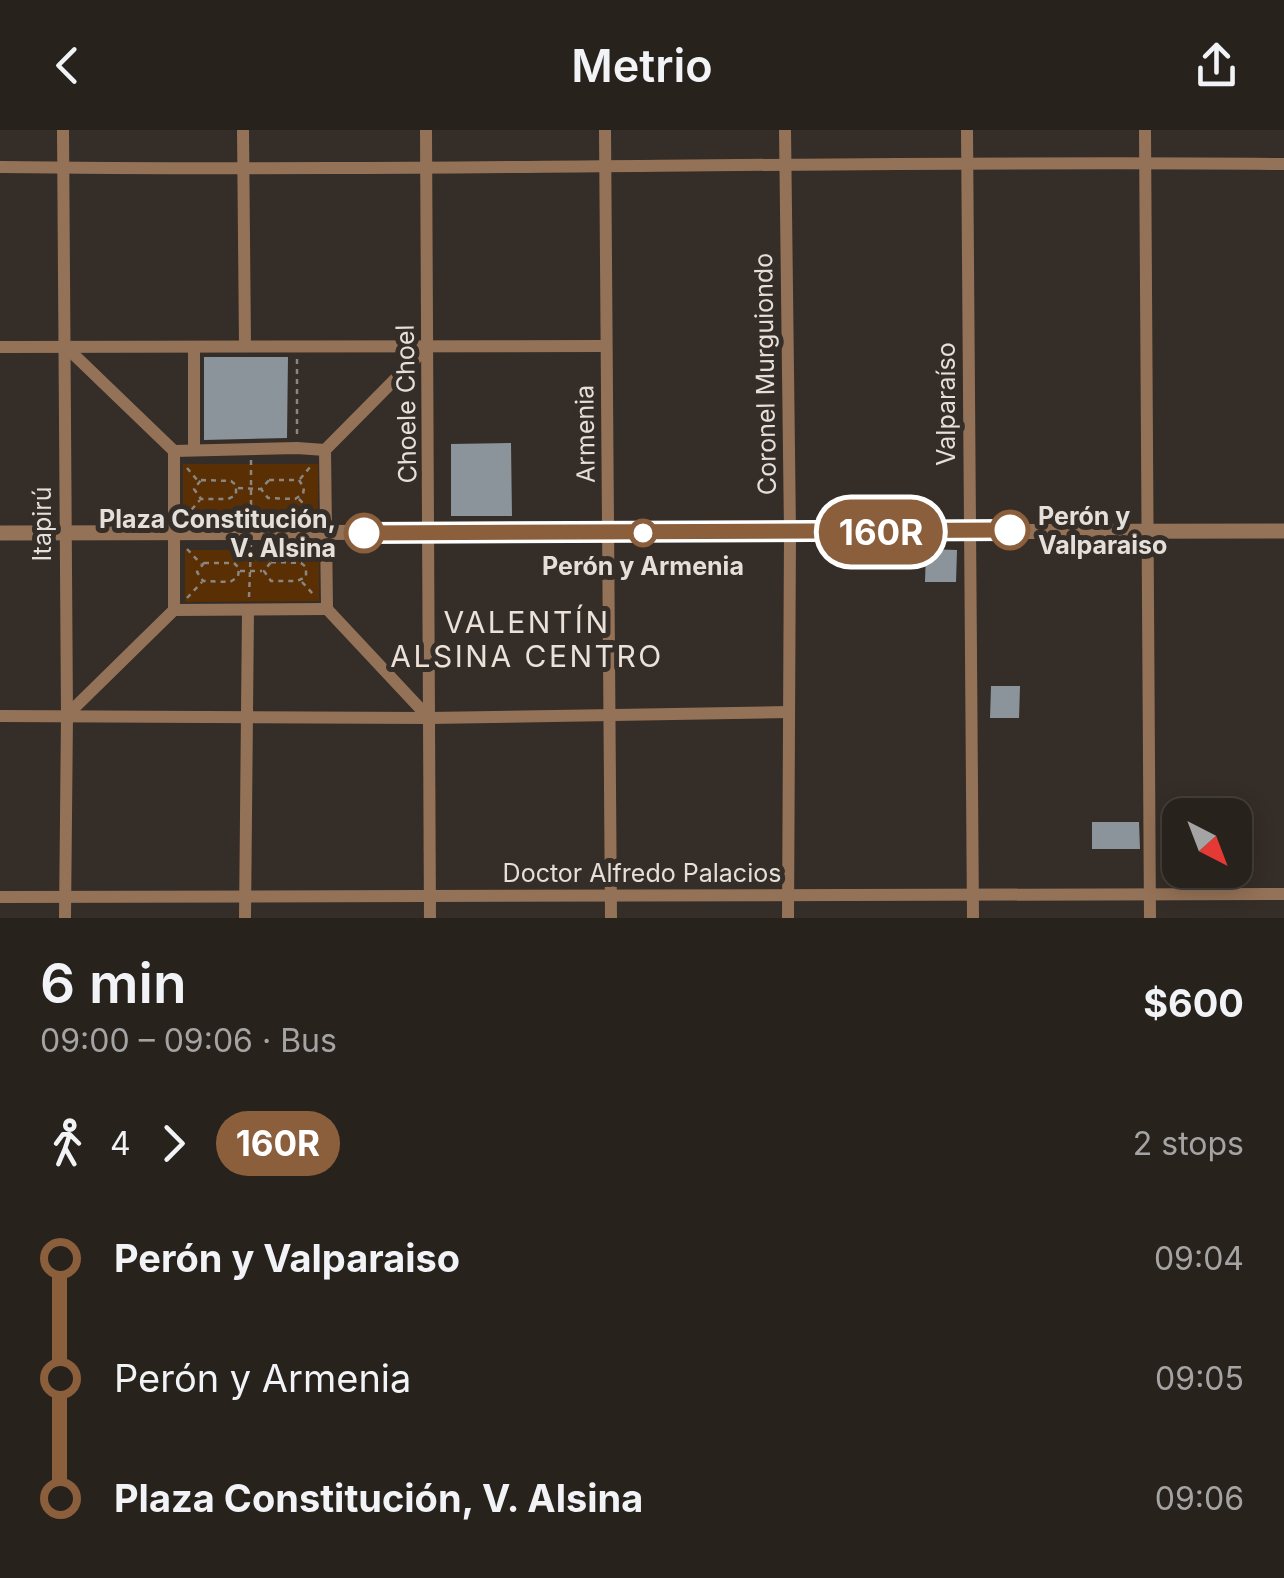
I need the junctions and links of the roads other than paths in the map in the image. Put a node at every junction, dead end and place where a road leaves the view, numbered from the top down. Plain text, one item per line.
1 (64, 130) edge
2 (243, 130) edge
3 (426, 130) edge
4 (604, 130) edge
5 (786, 130) edge
6 (967, 130) edge
7 (1145, 130) edge
8 (1146, 163) junction
9 (786, 164) junction
10 (968, 164) junction
11 (1284, 164) edge
12 (0, 166) edge
13 (604, 166) junction
14 (64, 167) junction
15 (427, 168) junction
16 (242, 169) junction
17 (245, 346) junction
18 (428, 346) junction
19 (606, 346) junction
20 (194, 347) junction
21 (0, 348) edge
22 (66, 348) junction
23 (194, 449) junction
24 (325, 450) junction
25 (174, 451) junction
26 (327, 529) junction
27 (1148, 531) junction
28 (0, 532) edge
29 (172, 532) junction
30 (430, 532) junction
31 (790, 532) junction
32 (968, 532) junction
33 (1284, 532) edge
34 (64, 533) junction
35 (609, 534) junction
36 (327, 609) junction
37 (174, 610) junction
38 (248, 610) junction
39 (787, 712) junction
40 (67, 715) junction
41 (0, 716) edge
42 (246, 716) junction
43 (608, 716) junction
44 (429, 718) junction
45 (611, 894) junction
46 (1284, 894) edge
47 (788, 895) junction
48 (974, 895) junction
49 (1150, 895) junction
50 (0, 897) edge
51 (65, 897) junction
52 (245, 897) junction
53 (431, 897) junction
54 (65, 918) edge
55 (245, 918) edge
56 (430, 918) edge
57 (611, 918) edge
58 (788, 918) edge
59 (973, 918) edge
60 (1150, 918) edge

1 - 14 street, Itapirú
2 - 16 street
3 - 15 street, Choele Choel
4 - 13 street, Armenia
5 - 9 street, Coronel Murguiondo
6 - 10 street, Valparaíso
7 - 8 street
8 - 10 street
8 - 11 street
8 - 27 street
9 - 10 street
9 - 13 street
9 - 31 street, Coronel Murguiondo
10 - 32 street, Valparaíso
12 - 14 street
13 - 15 street
13 - 19 street, Armenia
14 - 16 street
14 - 22 street, Itapirú
15 - 16 street
15 - 18 street, Choele Choel
16 - 17 street
17 - 18 street
17 - 20 street
18 - 19 street
18 - 24 street
18 - 30 street, Choele Choel
19 - 35 street, Armenia
20 - 22 street
20 - 23 street
21 - 22 street
22 - 25 street
22 - 34 street, Itapirú
23 - 24 street
23 - 25 street
24 - 26 street
25 - 29 street
26 - 29 street
26 - 30 street
26 - 36 street
27 - 32 street
27 - 33 street
27 - 49 street
28 - 34 street
29 - 34 street
29 - 37 street
30 - 35 street
30 - 44 street, Choele Choel
31 - 32 street
31 - 35 street
31 - 39 street, Coronel Murguiondo
32 - 48 street, Valparaíso
34 - 40 street, Itapirú
35 - 43 street, Armenia
36 - 38 street
36 - 44 street
37 - 38 street
37 - 40 street
38 - 42 street
39 - 43 street
39 - 47 street, Coronel Murguiondo
40 - 41 street
40 - 42 street
40 - 51 street, Itapirú
42 - 44 street
42 - 52 street
43 - 44 street
43 - 45 street, Armenia
44 - 53 street, Choele Choel
45 - 47 street, Doctor Alfredo Palacios
45 - 53 street, Doctor Alfredo Palacios
45 - 57 street, Armenia
46 - 49 street, Doctor Alfredo Palacios
47 - 48 street, Doctor Alfredo Palacios
47 - 58 street, Coronel Murguiondo
48 - 49 street, Doctor Alfredo Palacios
48 - 59 street, Valparaíso
49 - 60 street
50 - 51 street, Doctor Alfredo Palacios
51 - 52 street, Doctor Alfredo Palacios
51 - 54 street, Itapirú
52 - 53 street, Doctor Alfredo Palacios
52 - 55 street
53 - 56 street, Choele Choel

